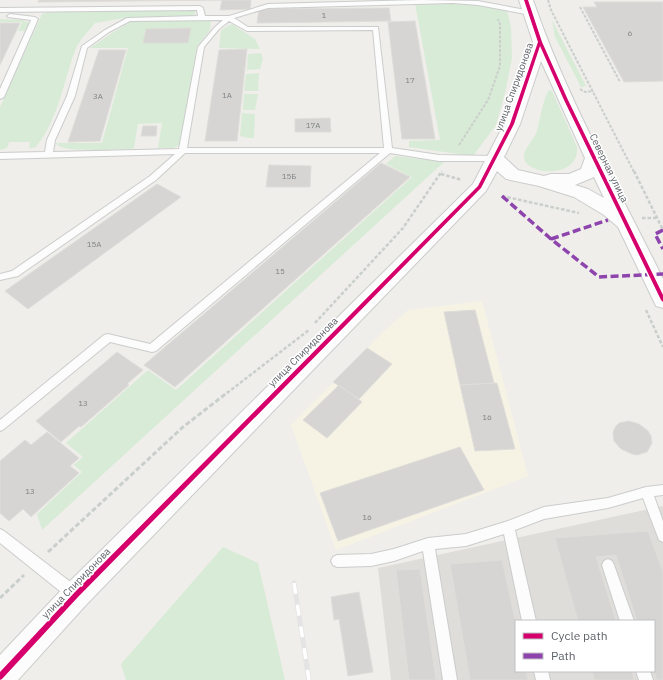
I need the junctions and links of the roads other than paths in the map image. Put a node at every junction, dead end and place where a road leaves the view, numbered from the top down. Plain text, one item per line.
1 (528, 6) edge
2 (0, 10) edge
3 (0, 16) edge
4 (202, 18) junction
5 (229, 18) junction
6 (540, 42) junction
7 (0, 97) edge
8 (388, 150) junction
9 (183, 151) junction
10 (49, 154) junction
11 (0, 156) edge
12 (594, 158) junction
13 (495, 159) junction
14 (542, 181) junction
15 (485, 187) junction
16 (633, 222) junction
17 (0, 276) edge
18 (663, 300) edge
19 (0, 426) edge
20 (663, 490) edge
21 (646, 492) junction
22 (508, 527) junction
23 (0, 535) edge
24 (663, 536) edge
25 (428, 544) junction
26 (337, 561) dead end
27 (608, 565) dead end
28 (76, 595) junction
29 (529, 620) edge
30 (627, 620) edge
31 (0, 677) edge
32 (450, 680) edge

1 - 5 lane
1 - 6 street, улица Спиридонова
2 - 4 lane
3 - 7 lane
4 - 5 lane
4 - 10 lane
5 - 8 lane
5 - 9 lane
6 - 12 street, Северная улица
6 - 13 street, улица Спиридонова
8 - 9 lane
8 - 13 lane
8 - 19 lane
9 - 10 lane
9 - 17 lane
10 - 11 lane
12 - 14 street
12 - 16 street, Северная улица
13 - 14 street
13 - 15 street, улица Спиридонова
14 - 15 street
14 - 16 street
15 - 28 street, улица Спиридонова
16 - 18 street, Северная улица
20 - 21 lane
21 - 22 lane
21 - 24 lane
22 - 25 lane
22 - 29 lane
23 - 28 lane
25 - 26 lane
25 - 32 lane
27 - 30 lane
28 - 31 street, улица Спиридонова

